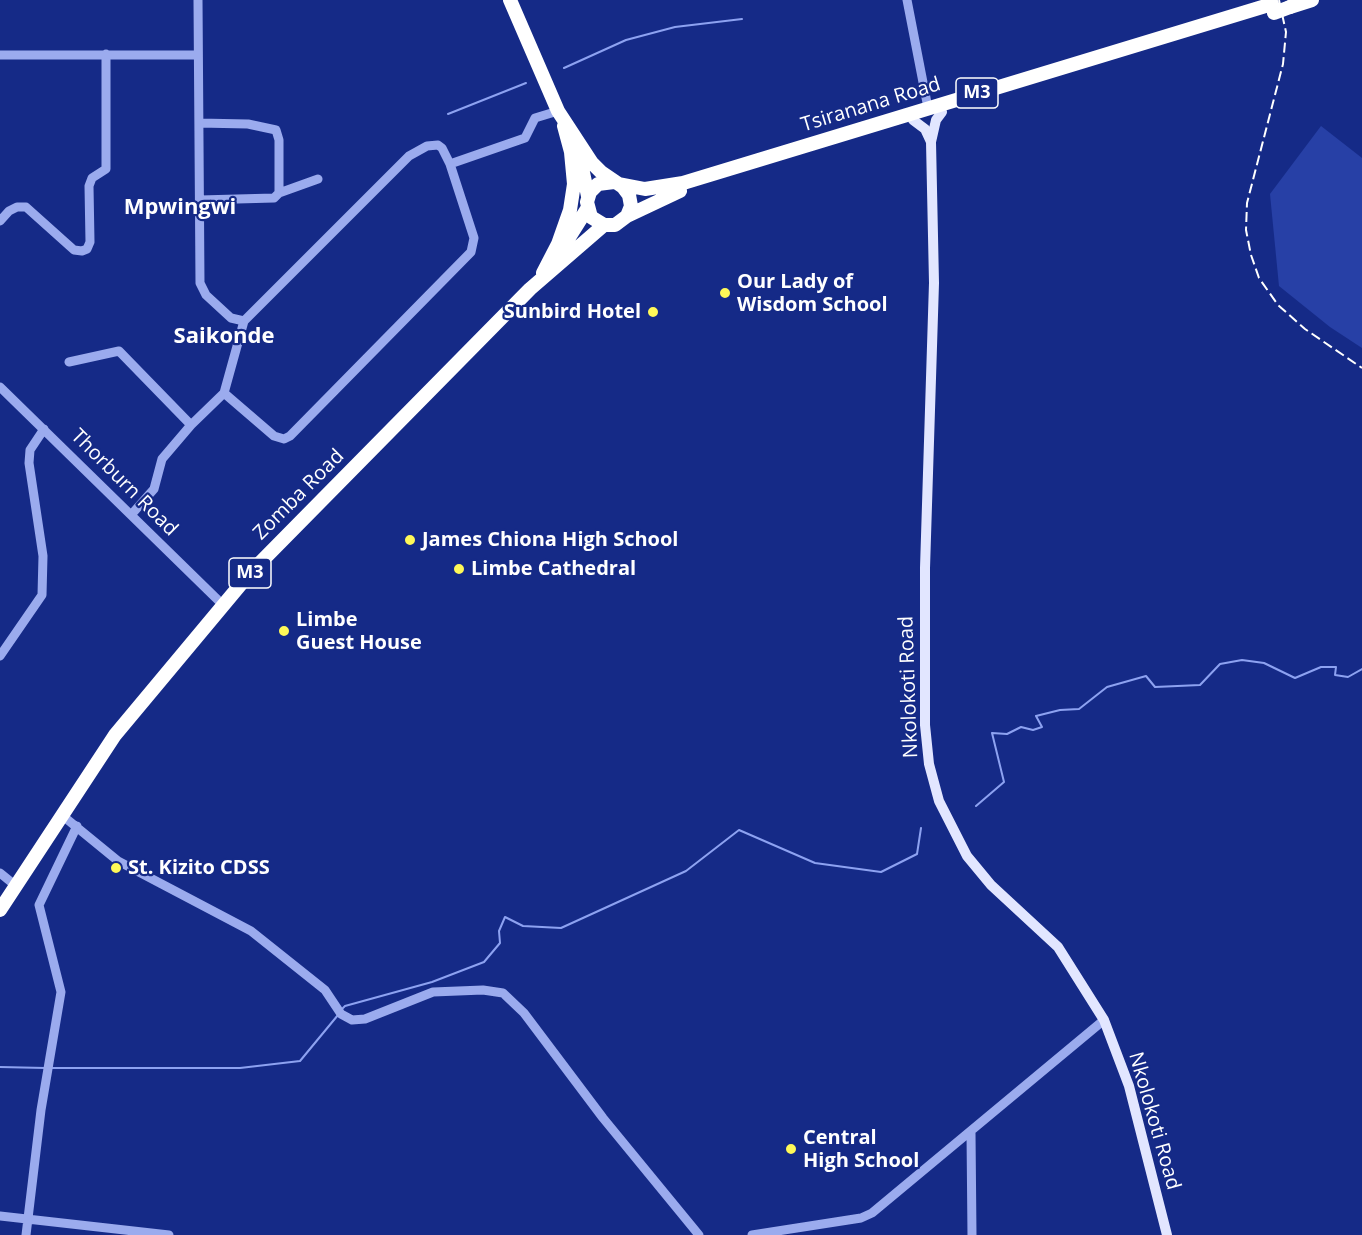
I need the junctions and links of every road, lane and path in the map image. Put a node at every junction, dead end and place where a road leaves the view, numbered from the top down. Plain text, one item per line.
1 (198, 0) edge
2 (510, 0) edge
3 (907, 0) edge
4 (1312, 0) edge
5 (1288, 4) edge
6 (106, 54) junction
7 (0, 55) edge
8 (198, 55) junction
9 (935, 110) junction
10 (560, 113) junction
11 (913, 120) junction
12 (199, 123) junction
13 (572, 130) junction
14 (931, 142) junction
15 (450, 164) junction
16 (318, 179) dead end
17 (616, 183) junction
18 (279, 193) junction
19 (200, 200) junction
20 (588, 203) junction
21 (627, 216) junction
22 (0, 221) edge
23 (604, 225) junction
24 (542, 278) junction
25 (244, 321) junction
26 (69, 362) dead end
27 (0, 387) edge
28 (224, 393) junction
29 (191, 425) junction
30 (44, 429) junction
31 (131, 515) junction
32 (222, 604) junction
33 (0, 656) edge
34 (63, 816) junction
35 (77, 826) junction
36 (0, 873) edge
37 (16, 886) junction
38 (0, 910) edge
39 (1104, 1020) junction
40 (971, 1133) junction
41 (0, 1216) edge
42 (29, 1220) junction
43 (26, 1235) edge
44 (169, 1235) edge
45 (699, 1235) edge
46 (752, 1235) edge
47 (972, 1235) edge
48 (1167, 1235) edge

1 - 8 street
2 - 10 highway
3 - 9 street
4 - 5 highway, M3
5 - 9 highway, Tsiranana Road / M3, bridge
6 - 7 street
6 - 8 street
6 - 22 street
8 - 12 street
9 - 11 highway, Tsiranana Road / M3
9 - 14 main road, Nkolokoti Road
9 - 17 highway, Tsiranana Road / M3
10 - 13 highway
10 - 15 street
10 - 24 highway
11 - 14 main road
11 - 21 highway, Tsiranana Road / M3
12 - 18 street
12 - 19 street
13 - 17 highway
13 - 20 highway
14 - 39 main road, Nkolokoti Road
15 - 25 street
15 - 28 street
16 - 18 street
17 - 20 highway, M3
17 - 21 highway
18 - 19 street
19 - 25 street
20 - 23 highway
20 - 24 highway, Zomba Road / M3
21 - 23 highway, M3
23 - 24 highway, Zomba Road / M3
24 - 32 highway, Zomba Road / M3
25 - 28 street
26 - 29 street
27 - 30 street, Thorburn Road
28 - 29 street
29 - 31 street
30 - 31 street, Thorburn Road
30 - 33 street
31 - 32 street, Thorburn Road
32 - 34 highway, Zomba Road / M3
34 - 35 street
34 - 37 highway, Zomba Road / M3
35 - 42 street
35 - 45 street
36 - 37 street
37 - 38 highway, Zomba Road / M3
39 - 40 street
39 - 48 main road, Nkolokoti Road
40 - 46 street
40 - 47 street
41 - 42 street
42 - 43 street
42 - 44 street

